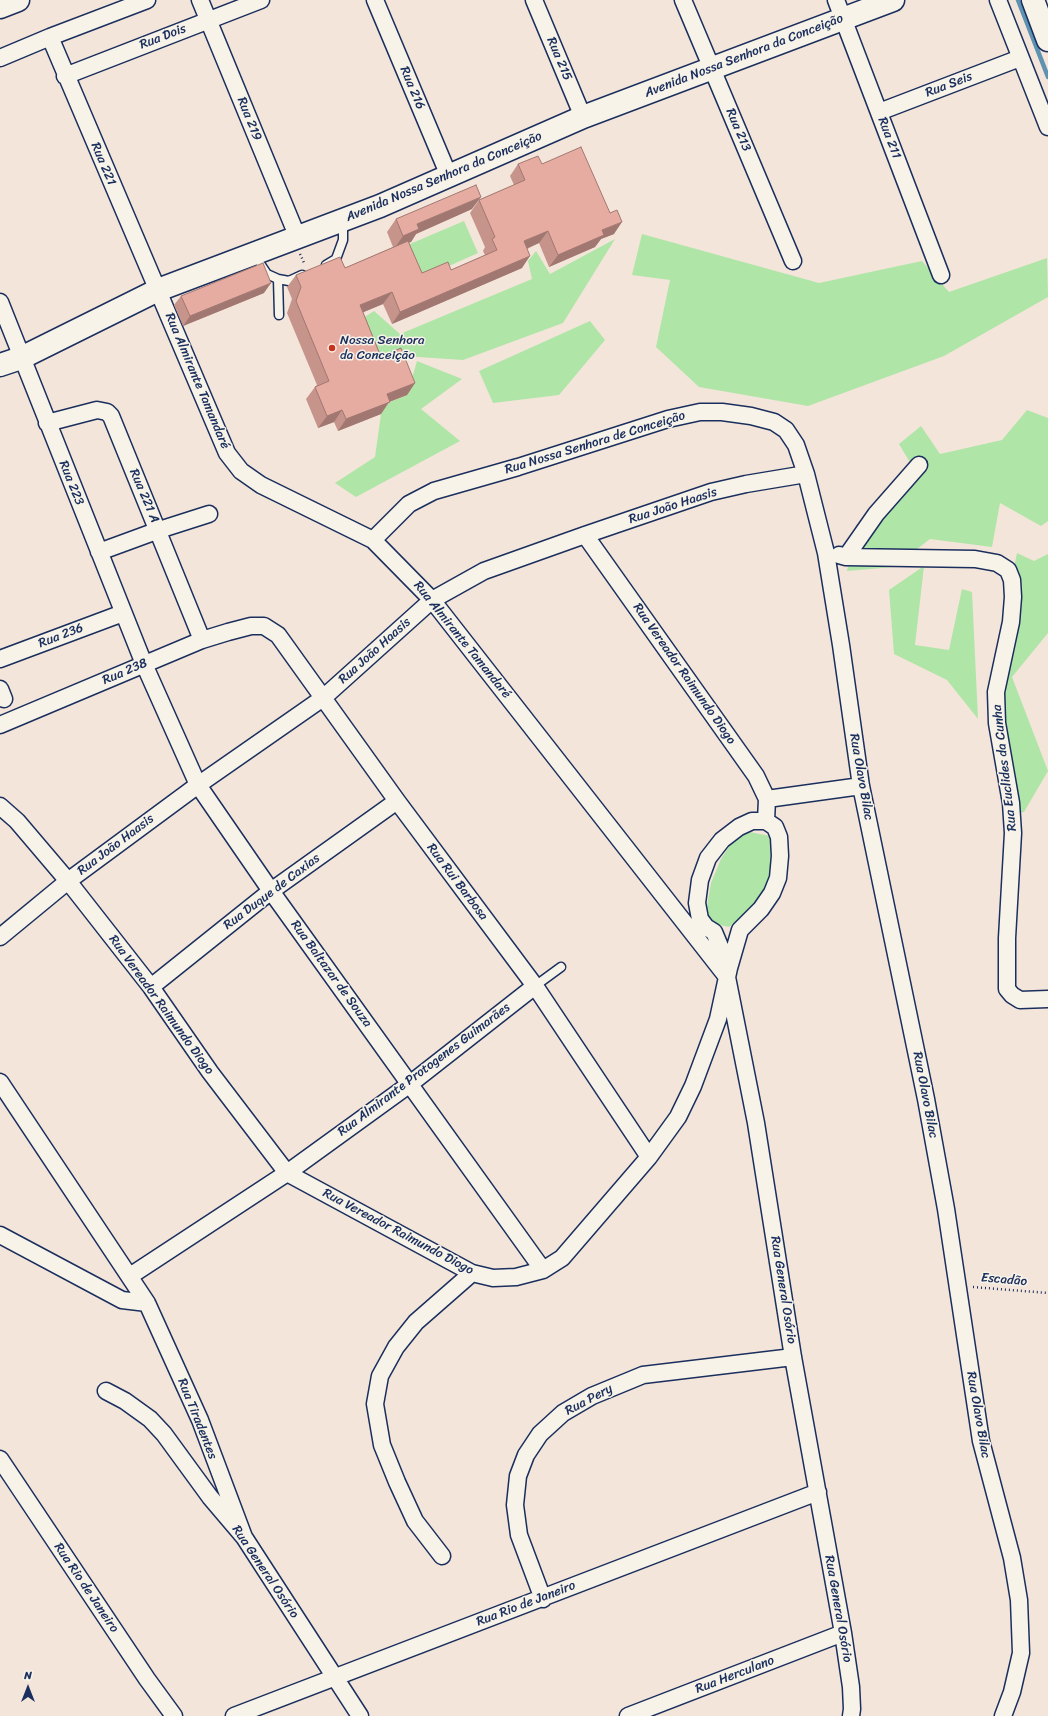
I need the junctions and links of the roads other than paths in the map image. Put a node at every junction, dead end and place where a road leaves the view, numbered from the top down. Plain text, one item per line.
1 (18, 0) edge
2 (147, 0) edge
3 (200, 0) edge
4 (261, 0) edge
5 (375, 0) edge
6 (534, 0) edge
7 (683, 0) edge
8 (892, 0) edge
9 (998, 0) edge
10 (1033, 0) edge
11 (0, 7) edge
12 (840, 9) edge
13 (208, 20) junction
14 (50, 37) junction
15 (1048, 40) edge
16 (0, 58) edge
17 (1020, 58) junction
18 (713, 69) junction
19 (65, 76) junction
20 (879, 112) junction
21 (583, 117) junction
22 (1048, 127) edge
23 (449, 176) junction
24 (342, 221) junction
25 (298, 238) junction
26 (257, 254) junction
27 (793, 261) dead end
28 (941, 275) dead end
29 (278, 280) junction
30 (158, 290) junction
31 (0, 302) edge
32 (280, 315) dead end
33 (20, 358) junction
34 (0, 365) edge
35 (47, 423) junction
36 (919, 465) dead end
37 (806, 474) junction
38 (209, 514) dead end
39 (158, 530) junction
40 (585, 534) junction
41 (373, 540) junction
42 (99, 552) junction
43 (826, 553) junction
44 (846, 557) junction
45 (432, 600) junction
46 (123, 613) junction
47 (251, 626) joint
48 (202, 640) junction
49 (0, 659) edge
50 (144, 664) junction
51 (323, 698) junction
52 (0, 725) edge
53 (198, 785) junction
54 (860, 786) junction
55 (767, 799) junction
56 (397, 801) junction
57 (0, 806) edge
58 (759, 821) junction
59 (68, 881) junction
60 (656, 887) joint
61 (271, 891) junction
62 (740, 930) junction
63 (714, 932) junction
64 (0, 937) edge
65 (561, 967) dead end
66 (728, 972) junction
67 (535, 986) junction
68 (150, 987) junction
69 (1048, 999) edge
70 (0, 1082) edge
71 (410, 1084) junction
72 (649, 1157) junction
73 (287, 1173) junction
74 (0, 1235) edge
75 (543, 1270) junction
76 (472, 1273) junction
77 (130, 1276) junction
78 (147, 1303) junction
79 (793, 1357) junction
80 (106, 1391) dead end
81 (0, 1459) edge
82 (818, 1492) junction
83 (244, 1537) junction
84 (442, 1556) dead end
85 (543, 1598) junction
86 (843, 1633) junction
87 (333, 1677) junction
88 (174, 1716) edge
89 (234, 1716) edge
90 (360, 1716) edge
91 (628, 1716) edge
92 (851, 1716) edge
93 (1003, 1716) edge

1 - 11 street
2 - 14 street
3 - 13 street, Rua 219
4 - 13 street, Rua Dois
5 - 23 street, Rua 216
6 - 21 street, Rua 215
7 - 18 street, Rua 213
8 - 12 street, Avenida Nossa Senhora da Conceição
9 - 17 street
10 - 15 street
12 - 18 street, Avenida Nossa Senhora da Conceição
12 - 20 street, Rua 211
13 - 19 street, Rua Dois
13 - 25 street, Rua 219
14 - 16 street
14 - 19 street, Rua 221
17 - 20 street, Rua Seis
17 - 22 street
18 - 21 street, Avenida Nossa Senhora da Conceição
18 - 27 street, Rua 213
19 - 30 street, Rua 221
20 - 28 street, Rua 211
21 - 23 street, Avenida Nossa Senhora da Conceição
23 - 24 street, Avenida Nossa Senhora da Conceição
24 - 25 street, Avenida Nossa Senhora da Conceição
24 - 29 lane
25 - 26 street, Avenida Nossa Senhora da Conceição
26 - 29 lane
26 - 30 street, Avenida Nossa Senhora da Conceição
29 - 32 lane
30 - 33 street, Avenida Nossa Senhora da Conceição
30 - 41 street, Rua Almirante Tamandaré
31 - 33 street, Rua 223
33 - 34 street, Avenida Nossa Senhora da Conceição
33 - 35 street, Rua 223
35 - 39 street, Rua 221 A
35 - 42 street, Rua 223
36 - 44 street
37 - 40 street, Rua João Haasis
37 - 41 street, Rua Nossa Senhora de Conceição
37 - 43 street, Rua Olavo Bilac
38 - 39 street
39 - 42 street
39 - 48 street, Rua 221 A
40 - 45 street, Rua João Haasis
40 - 55 street, Rua Vereador Raimundo Diogo
41 - 45 street, Rua Almirante Tamandaré
42 - 46 street, Rua 223
43 - 44 street, Rua Euclides da Cunha
43 - 54 street, Rua Olavo Bilac
44 - 69 street, Rua Euclides da Cunha
45 - 51 street, Rua João Haasis
45 - 60 street, Rua Almirante Tamandaré
46 - 49 street, Rua 236
46 - 50 street, Rua 223
47 - 48 street, Rua 238
47 - 51 street, Rua Rui Barbosa
48 - 50 street, Rua 238
50 - 52 street, Rua 238
50 - 53 street, Rua Baltazar de Souza
51 - 53 street, Rua João Haasis
51 - 56 street, Rua Rui Barbosa
53 - 59 street, Rua João Haasis
53 - 61 street, Rua Baltazar de Souza
54 - 55 street
54 - 93 street, Rua Olavo Bilac
55 - 58 street, Rua Vereador Raimundo Diogo
56 - 61 street, Rua Duque de Caxias
56 - 67 street, Rua Rui Barbosa
57 - 59 street, Rua Vereador Raimundo Diogo
58 - 62 street, Rua Vereador Raimundo Diogo
58 - 63 street
59 - 64 street, Rua João Haasis
59 - 68 street, Rua Vereador Raimundo Diogo
60 - 66 street, Rua General Osório
61 - 68 street, Rua Duque de Caxias
61 - 71 street, Rua Baltazar de Souza
62 - 63 street
62 - 66 street, Rua Vereador Raimundo Diogo
63 - 66 street
65 - 67 lane, Rua Almirante Protogenes Guimarães
66 - 72 street, Rua Vereador Raimundo Diogo
66 - 79 street, Rua General Osório
67 - 71 street, Rua Almirante Protogenes Guimarães
67 - 72 street, Rua Rui Barbosa
68 - 73 street, Rua Vereador Raimundo Diogo
70 - 77 street, Rua Tiradentes
71 - 73 street, Rua Almirante Protogenes Guimarães
71 - 75 street, Rua Baltazar de Souza
72 - 75 street, Rua Vereador Raimundo Diogo
73 - 76 street, Rua Vereador Raimundo Diogo
73 - 77 street, Rua Almirante Protogenes Guimarães
74 - 78 street
75 - 76 street, Rua Vereador Raimundo Diogo
76 - 84 street
77 - 78 street, Rua Tiradentes
78 - 83 street, Rua Tiradentes
79 - 82 street, Rua General Osório
79 - 85 street, Rua Pery
80 - 83 street, Rua General Osório
81 - 88 street, Rua Rio de Janeiro
82 - 85 street, Rua Rio de Janeiro
82 - 86 street, Rua General Osório
83 - 87 street, Rua General Osório
85 - 87 street, Rua Rio de Janeiro
86 - 91 street, Rua Herculano
86 - 92 street, Rua General Osório
87 - 89 street, Rua Rio de Janeiro
87 - 90 street, Rua General Osório

